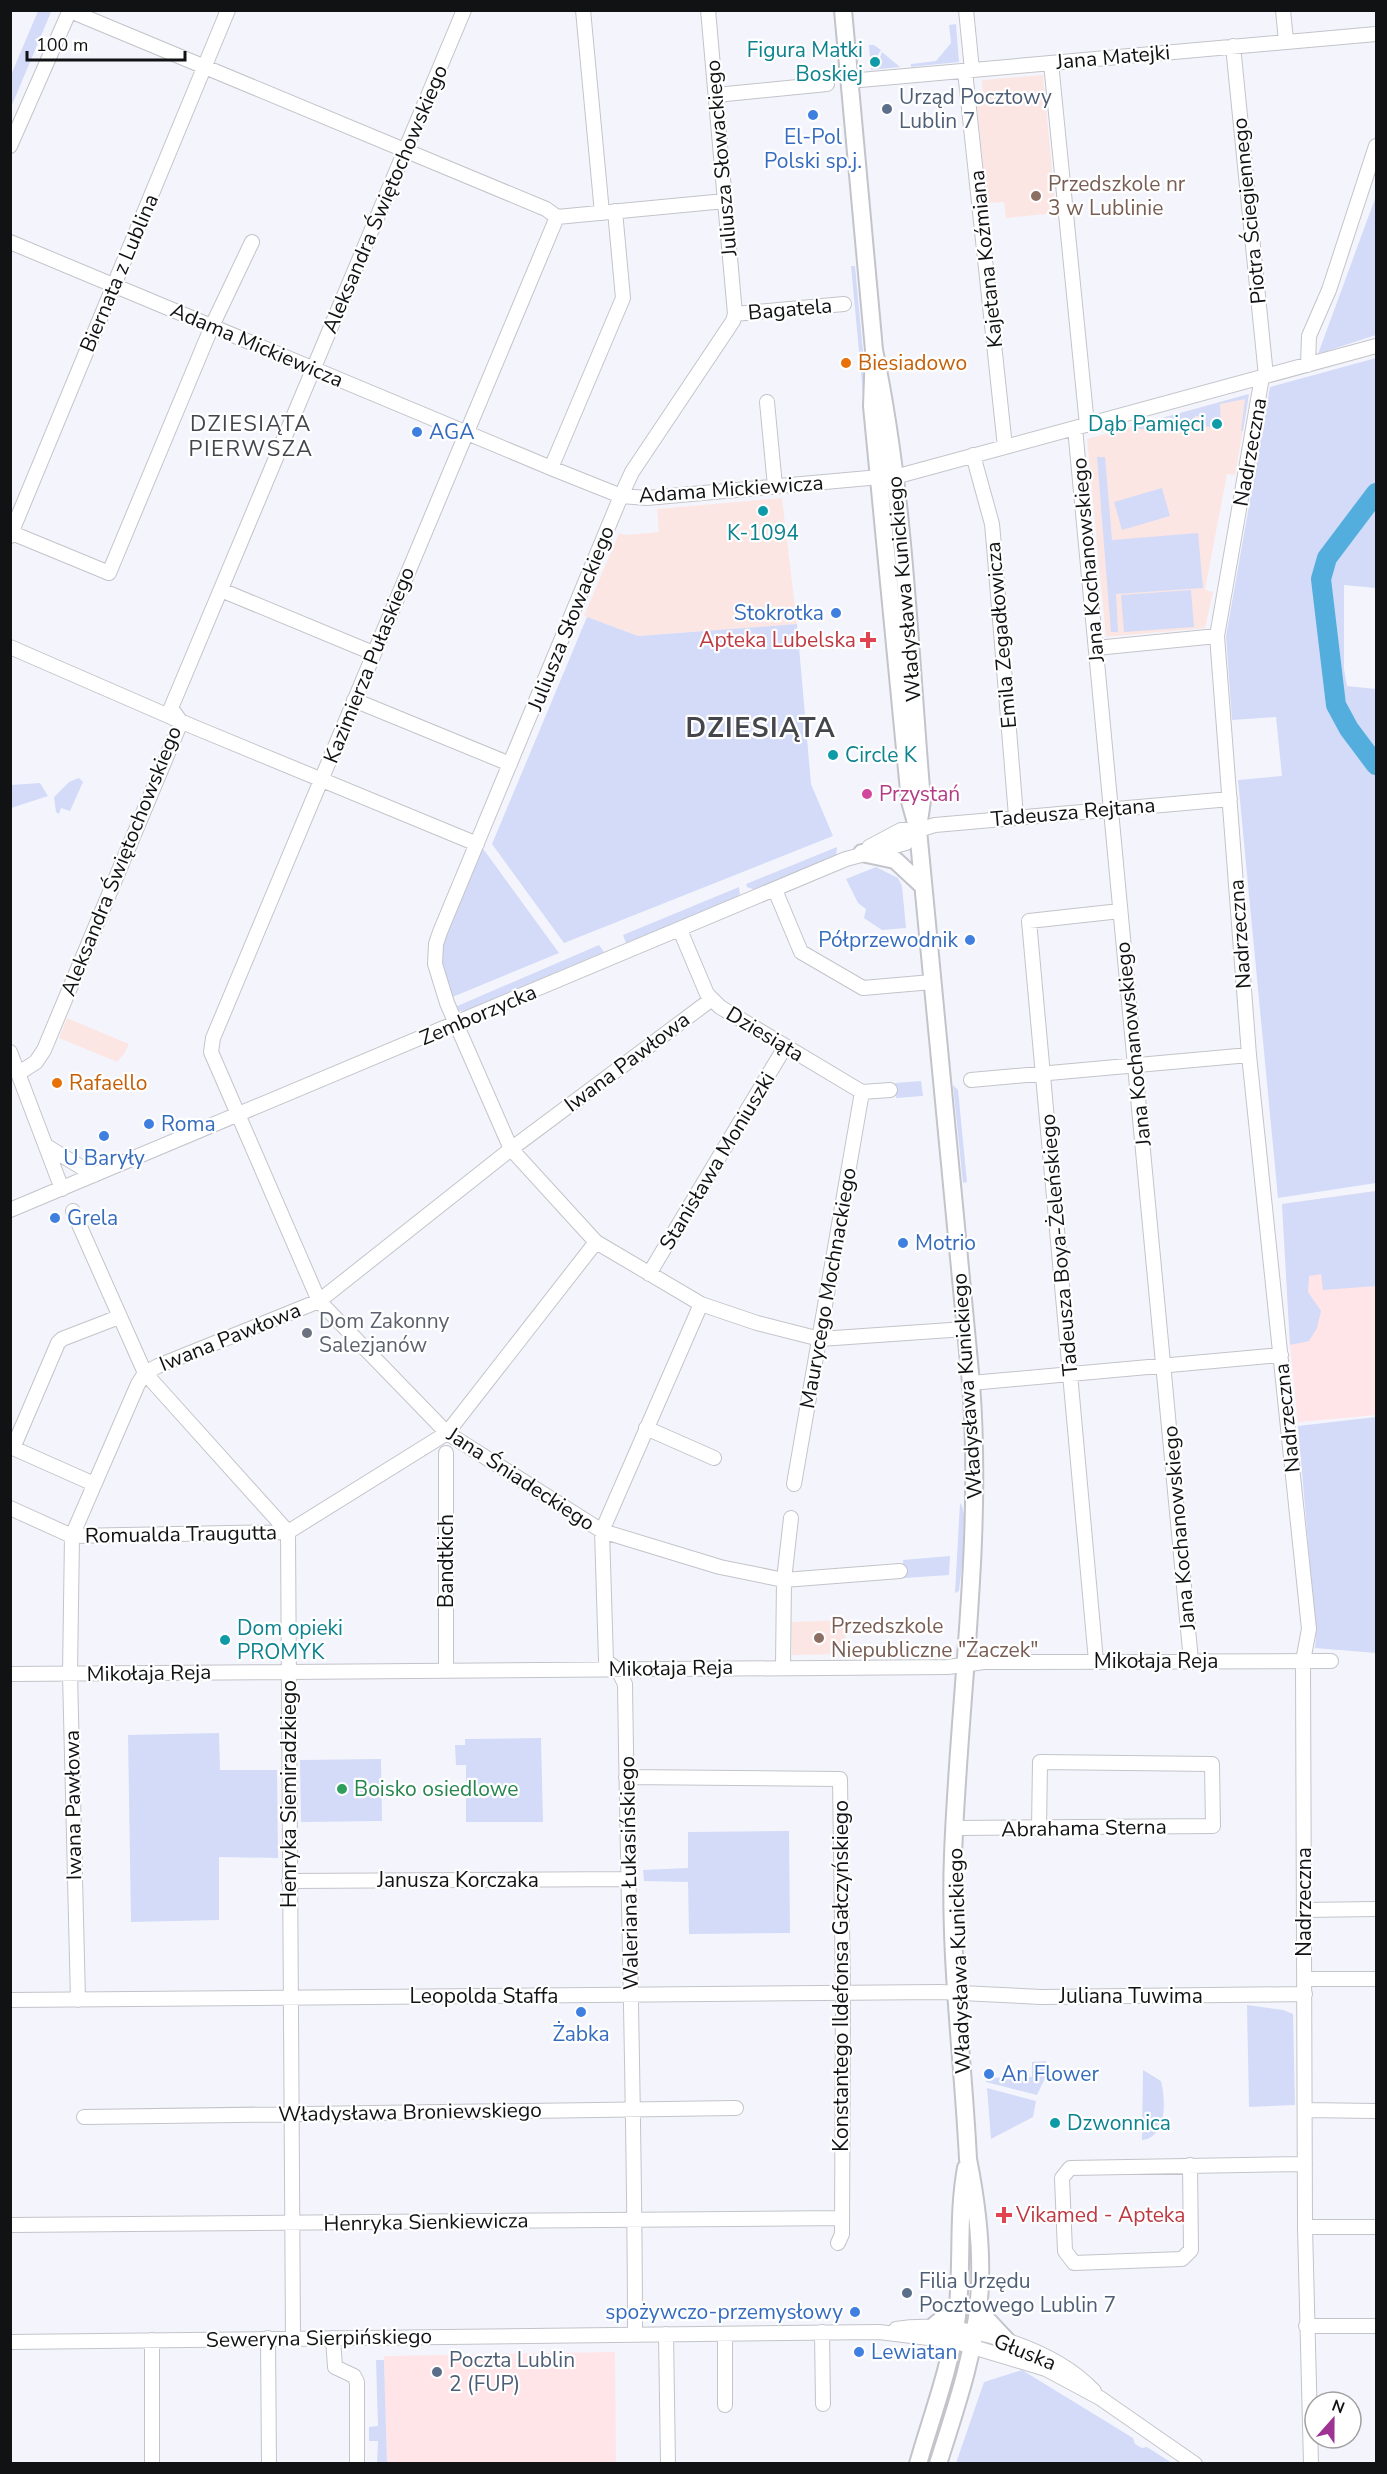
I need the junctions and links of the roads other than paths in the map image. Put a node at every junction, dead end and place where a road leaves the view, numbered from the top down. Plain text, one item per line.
1 (228, 10) edge
2 (464, 10) edge
3 (583, 10) edge
4 (708, 10) edge
5 (843, 10) edge
6 (966, 10) edge
7 (1283, 10) edge
8 (69, 11) edge
9 (1377, 34) edge
10 (1286, 41) junction
11 (1233, 46) junction
12 (1051, 63) junction
13 (205, 67) junction
14 (969, 70) junction
15 (849, 81) junction
16 (827, 84) dead end
17 (716, 95) junction
18 (10, 146) edge
19 (1377, 146) edge
20 (405, 151) junction
21 (725, 201) junction
22 (608, 212) junction
23 (557, 217) junction
24 (10, 242) edge
25 (252, 242) dead end
26 (113, 285) junction
27 (844, 304) dead end
28 (735, 314) junction
29 (212, 326) junction
30 (1377, 346) edge
31 (1308, 365) junction
32 (314, 369) junction
33 (1264, 377) junction
34 (767, 402) dead end
35 (1081, 426) junction
36 (466, 432) junction
37 (1005, 447) junction
38 (974, 455) junction
39 (551, 468) junction
40 (886, 477) junction
41 (775, 486) junction
42 (621, 496) junction
43 (11, 534) edge
44 (221, 590) junction
45 (1217, 636) junction
46 (10, 647) edge
47 (1096, 648) junction
48 (373, 653) junction
49 (354, 700) junction
50 (181, 722) junction
51 (510, 764) junction
52 (321, 780) junction
53 (1230, 799) junction
54 (1112, 809) junction
55 (1016, 816) junction
56 (918, 830) junction
57 (477, 844) junction
58 (862, 853) junction
59 (923, 886) junction
60 (775, 890) junction
61 (1120, 911) junction
62 (680, 930) junction
63 (932, 982) junction
64 (712, 999) junction
65 (455, 1024) junction
66 (785, 1047) junction
67 (10, 1052) edge
68 (1249, 1055) junction
69 (1135, 1065) junction
70 (19, 1073) junction
71 (1045, 1073) junction
72 (971, 1080) dead end
73 (890, 1090) dead end
74 (862, 1092) junction
75 (237, 1115) junction
76 (48, 1147) junction
77 (511, 1149) junction
78 (94, 1175) junction
79 (62, 1189) junction
80 (10, 1210) edge
81 (72, 1211) dead end
82 (596, 1242) junction
83 (649, 1274) junction
84 (319, 1300) junction
85 (701, 1304) junction
86 (119, 1317) junction
87 (965, 1329) junction
88 (820, 1339) junction
89 (1281, 1355) junction
90 (1165, 1366) junction
91 (145, 1373) junction
92 (1071, 1373) junction
93 (971, 1383) junction
94 (646, 1428) junction
95 (447, 1433) junction
96 (446, 1453) dead end
97 (714, 1458) dead end
98 (94, 1484) junction
99 (794, 1484) dead end
100 (10, 1508) edge
101 (791, 1518) dead end
102 (602, 1531) junction
103 (288, 1532) junction
104 (72, 1536) junction
105 (900, 1571) dead end
106 (784, 1580) junction
107 (1331, 1660) dead end
108 (1096, 1661) junction
109 (1191, 1661) junction
110 (1303, 1662) junction
111 (783, 1666) junction
112 (965, 1666) junction
113 (446, 1669) junction
114 (289, 1670) junction
115 (618, 1670) junction
116 (10, 1674) edge
117 (70, 1674) junction
118 (626, 1777) junction
119 (955, 1828) junction
120 (1039, 1829) junction
121 (627, 1879) junction
122 (289, 1881) junction
123 (1377, 1909) edge
124 (1304, 1910) junction
125 (1305, 1979) junction
126 (1377, 1979) edge
127 (957, 1993) junction
128 (843, 1994) junction
129 (1305, 1994) junction
130 (631, 1996) junction
131 (290, 1997) junction
132 (10, 2000) edge
133 (78, 2000) junction
134 (736, 2108) dead end
135 (632, 2109) junction
136 (1306, 2110) junction
137 (1377, 2111) edge
138 (291, 2113) junction
139 (84, 2116) dead end
140 (968, 2159) junction
141 (1305, 2164) junction
142 (1190, 2165) junction
143 (842, 2218) junction
144 (634, 2219) junction
145 (293, 2223) junction
146 (10, 2225) edge
147 (1305, 2227) junction
148 (1377, 2227) edge
149 (838, 2243) dead end
150 (958, 2305) junction
151 (978, 2310) junction
152 (934, 2326) junction
153 (1306, 2326) junction
154 (1377, 2326) edge
155 (822, 2332) junction
156 (879, 2332) junction
157 (666, 2334) junction
158 (725, 2334) junction
159 (635, 2335) junction
160 (954, 2335) junction
161 (268, 2338) junction
162 (293, 2338) junction
163 (333, 2338) junction
164 (152, 2340) junction
165 (973, 2340) junction
166 (1007, 2341) junction
167 (10, 2342) edge
168 (1100, 2398) junction
169 (823, 2404) dead end
170 (725, 2405) dead end
171 (152, 2463) edge
172 (269, 2463) edge
173 (357, 2463) edge
174 (668, 2463) edge
175 (918, 2463) edge
176 (938, 2463) edge
177 (1195, 2463) edge
178 (1311, 2463) edge

1 - 13 street, Biernata z Lublina
2 - 20 street, Aleksandra Świętochowskiego
3 - 22 street
4 - 17 street, Juliusza Słowackiego
5 - 15 main road, Władysława Kunickiego
6 - 14 street, Kajetana Koźmiana
7 - 10 street
8 - 13 street
8 - 18 street
9 - 10 street, Jana Matejki
10 - 11 street, Jana Matejki
11 - 12 street, Jana Matejki
11 - 33 street, Piotra Ściegiennego
12 - 14 street, Jana Matejki
12 - 35 street, Jana Kochanowskiego
13 - 20 street
13 - 26 street, Biernata z Lublina
14 - 15 street, Jana Matejki
14 - 37 street, Kajetana Koźmiana
15 - 40 main road, Władysława Kunickiego
16 - 17 street
17 - 21 street, Juliusza Słowackiego
19 - 31 street
20 - 23 street
20 - 32 street, Aleksandra Świętochowskiego
21 - 22 street
21 - 28 street, Juliusza Słowackiego
22 - 23 street
22 - 39 street
23 - 36 street, Kazimierza Pułaskiego
24 - 26 street, Adama Mickiewicza
25 - 29 street
26 - 29 street, Adama Mickiewicza
26 - 43 street, Biernata z Lublina
27 - 28 street, Bagatela
28 - 42 street, Juliusza Słowackiego
29 - 32 street, Adama Mickiewicza
29 - 43 street
30 - 31 street, Adama Mickiewicza
31 - 33 street, Adama Mickiewicza
32 - 36 street, Adama Mickiewicza
32 - 44 street, Aleksandra Świętochowskiego
33 - 35 street, Adama Mickiewicza
33 - 45 street, Nadrzeczna
34 - 41 street
35 - 37 street, Adama Mickiewicza
35 - 47 street, Jana Kochanowskiego
36 - 39 street, Adama Mickiewicza
36 - 48 street, Kazimierza Pułaskiego
37 - 38 street, Adama Mickiewicza
38 - 40 street, Adama Mickiewicza
38 - 55 street, Emila Zegadłowicza
39 - 42 street, Adama Mickiewicza
40 - 41 street, Adama Mickiewicza
40 - 56 main road, Władysława Kunickiego
41 - 42 street, Adama Mickiewicza
42 - 51 street, Juliusza Słowackiego
44 - 48 street
44 - 50 street, Aleksandra Świętochowskiego
45 - 47 street
45 - 53 street, Nadrzeczna
46 - 50 street
47 - 54 street, Jana Kochanowskiego
48 - 49 street, Kazimierza Pułaskiego
49 - 51 street
49 - 52 street, Kazimierza Pułaskiego
50 - 52 street
50 - 70 street, Aleksandra Świętochowskiego
51 - 57 street, Juliusza Słowackiego
52 - 57 street
52 - 75 street, Kazimierza Pułaskiego
53 - 54 street, Tadeusza Rejtana
53 - 68 street, Nadrzeczna
54 - 55 street, Tadeusza Rejtana
54 - 61 street, Jana Kochanowskiego
55 - 56 street, Tadeusza Rejtana
56 - 58 street, Zemborzycka
56 - 59 main road, Władysława Kunickiego
57 - 65 street, Juliusza Słowackiego
58 - 59 main road
58 - 60 street, Zemborzycka
59 - 63 main road, Władysława Kunickiego
60 - 62 street, Zemborzycka
60 - 63 street
61 - 69 street, Jana Kochanowskiego
61 - 71 street, Tadeusza Boya-Żeleńskiego
62 - 64 street, Dziesiąta
62 - 65 street, Zemborzycka
63 - 87 main road, Władysława Kunickiego
64 - 66 street, Dziesiąta
64 - 77 street, Iwana Pawłowa
65 - 75 street, Zemborzycka
65 - 77 street, Juliusza Słowackiego
66 - 74 street, Dziesiąta
66 - 83 street, Stanisława Moniuszki
67 - 70 street
68 - 69 street
68 - 89 street, Nadrzeczna
69 - 71 street
69 - 90 street, Jana Kochanowskiego
70 - 76 street
71 - 72 street
71 - 92 street, Tadeusza Boya-Żeleńskiego
73 - 74 street
74 - 88 street, Maurycego Mochnackiego
75 - 78 street, Zemborzycka
75 - 84 street, Jana Śniadeckiego
76 - 78 street
76 - 79 street
77 - 82 street, Juliusza Słowackiego
77 - 84 street, Iwana Pawłowa
78 - 79 street, Zemborzycka
79 - 80 street, Zemborzycka
81 - 86 street
82 - 83 street, Juliusza Słowackiego
82 - 95 street, Romualda Traugutta
83 - 85 street, Juliusza Słowackiego
84 - 91 street, Iwana Pawłowa
84 - 95 street, Jana Śniadeckiego
85 - 88 street, Juliusza Słowackiego
85 - 94 street, Waleriana Łukasińskiego
86 - 91 street
86 - 98 street
87 - 88 street, Juliusza Słowackiego
87 - 93 main road, Władysława Kunickiego
88 - 99 street, Maurycego Mochnackiego
89 - 90 street
89 - 110 street, Nadrzeczna
90 - 92 street
90 - 109 street, Jana Kochanowskiego
91 - 98 street, Iwana Pawłowa
91 - 103 street
92 - 93 street
92 - 108 street, Tadeusza Boya-Żeleńskiego
93 - 112 main road, Władysława Kunickiego
94 - 97 street
94 - 102 street, Waleriana Łukasińskiego
95 - 102 street, Jana Śniadeckiego
95 - 103 street, Romualda Traugutta
96 - 113 street, Bandtkich
98 - 104 street, Iwana Pawłowa
100 - 104 street, Romualda Traugutta
101 - 106 street
102 - 106 street, Jana Śniadeckiego
102 - 115 street, Waleriana Łukasińskiego
103 - 104 street, Romualda Traugutta
103 - 114 street, Henryka Siemiradzkiego
104 - 117 street, Iwana Pawłowa
105 - 106 street, Jana Śniadeckiego
106 - 111 street
107 - 110 street, Mikołaja Reja
108 - 109 street, Mikołaja Reja
108 - 112 street, Mikołaja Reja
109 - 110 street, Mikołaja Reja
110 - 124 street, Nadrzeczna
111 - 112 street, Mikołaja Reja
111 - 115 street, Mikołaja Reja
112 - 119 main road, Władysława Kunickiego
113 - 114 street, Mikołaja Reja
113 - 115 street, Mikołaja Reja
114 - 117 street, Mikołaja Reja
114 - 122 street, Henryka Siemiradzkiego
115 - 118 street, Waleriana Łukasińskiego
116 - 117 street, Mikołaja Reja
117 - 133 street, Iwana Pawłowa
118 - 121 street, Waleriana Łukasińskiego
118 - 128 street, Konstantego Ildefonsa Gałczyńskiego
119 - 120 street, Abrahama Sterna
119 - 127 main road, Władysława Kunickiego
120 - 120 street, Abrahama Sterna
121 - 122 street, Janusza Korczaka
121 - 130 street, Waleriana Łukasińskiego
122 - 131 street, Henryka Siemiradzkiego
123 - 124 street
124 - 125 street, Nadrzeczna
125 - 126 street
125 - 129 street, Nadrzeczna
127 - 128 street, Leopolda Staffa
127 - 129 street, Juliana Tuwima
127 - 140 main road, Władysława Kunickiego
128 - 130 street, Leopolda Staffa
128 - 143 street, Konstantego Ildefonsa Gałczyńskiego
129 - 136 street, Nadrzeczna
130 - 131 street, Leopolda Staffa
130 - 135 street, Waleriana Łukasińskiego
131 - 133 street, Leopolda Staffa
131 - 138 street, Henryka Siemiradzkiego
132 - 133 street, Leopolda Staffa
134 - 135 street, Władysława Broniewskiego
135 - 138 street, Władysława Broniewskiego
135 - 144 street, Waleriana Łukasińskiego
136 - 137 street
136 - 141 street, Nadrzeczna
138 - 139 street, Władysława Broniewskiego
138 - 145 street, Henryka Siemiradzkiego
140 - 150 main road, Władysława Kunickiego
140 - 151 main road, Władysława Kunickiego
141 - 142 street
141 - 147 street, Nadrzeczna
142 - 142 street
143 - 144 street, Henryka Sienkiewicza
143 - 149 street, Konstantego Ildefonsa Gałczyńskiego
144 - 145 street, Henryka Sienkiewicza
144 - 159 street, Waleriana Łukasińskiego
145 - 146 street, Henryka Sienkiewicza
145 - 162 street, Henryka Siemiradzkiego
147 - 148 street
147 - 153 street, Nadrzeczna
150 - 152 main road
150 - 160 main road, Władysława Kunickiego
151 - 165 main road, Władysława Kunickiego
151 - 166 main road
152 - 156 street, Seweryna Sierpińskiego
152 - 160 street, Seweryna Sierpińskiego
153 - 154 street
153 - 178 street, Nadrzeczna
155 - 156 street, Seweryna Sierpińskiego
155 - 158 street, Seweryna Sierpińskiego
155 - 169 street
156 - 160 street, Seweryna Sierpińskiego
157 - 158 street, Seweryna Sierpińskiego
157 - 159 street, Seweryna Sierpińskiego
157 - 174 street
158 - 170 street
159 - 163 street, Seweryna Sierpińskiego
160 - 165 street
160 - 175 main road, Władysława Kunickiego
161 - 162 street, Seweryna Sierpińskiego
161 - 164 street, Seweryna Sierpińskiego
161 - 172 street
162 - 163 street, Seweryna Sierpińskiego
163 - 173 street
164 - 167 street, Seweryna Sierpińskiego
164 - 171 street
165 - 166 street, Głuska
165 - 168 street, Głuska
165 - 176 main road, Władysława Kunickiego
166 - 168 street, Głuska
168 - 177 street, Głuska

